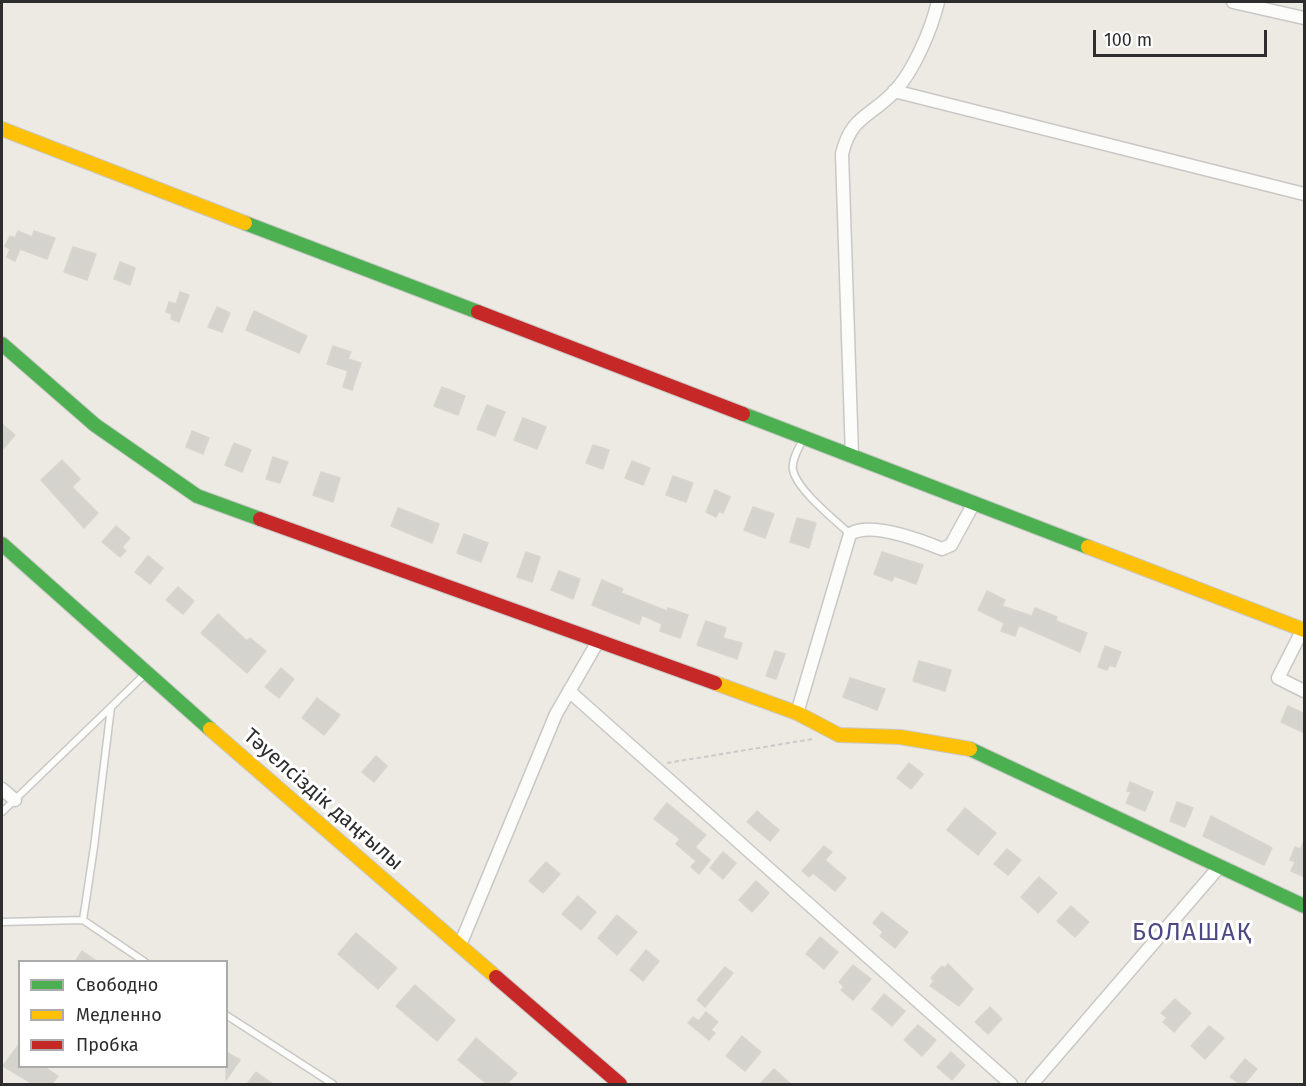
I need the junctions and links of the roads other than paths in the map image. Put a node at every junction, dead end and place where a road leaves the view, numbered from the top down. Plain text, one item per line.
1 (938, 2) edge
2 (1233, 2) edge
3 (1305, 18) edge
4 (894, 91) junction
5 (2, 129) edge
6 (1305, 194) edge
7 (2, 344) edge
8 (804, 437) junction
9 (852, 456) junction
10 (974, 503) junction
11 (850, 534) junction
12 (2, 544) edge
13 (1304, 629) edge
14 (597, 643) junction
15 (146, 674) junction
16 (569, 691) junction
17 (1305, 691) edge
18 (111, 707) junction
19 (797, 713) junction
20 (2, 789) edge
21 (15, 800) junction
22 (2, 812) edge
23 (1219, 867) junction
24 (1305, 906) edge
25 (82, 920) junction
26 (2, 922) edge
27 (460, 945) junction
28 (142, 960) edge
29 (228, 1016) edge
30 (333, 1084) edge
31 (620, 1084) edge
32 (1011, 1084) edge
33 (1032, 1084) edge

1 - 4 street
2 - 3 street
4 - 6 street
4 - 9 street
5 - 8 street
7 - 14 street
8 - 9 street
8 - 11 lane
9 - 10 street
10 - 11 street
10 - 13 street
11 - 19 street
12 - 15 street, Тәуелсіздік даңғылы
13 - 17 street
14 - 16 street
14 - 19 street
15 - 18 lane
15 - 27 street, Тәуелсіздік даңғылы
16 - 27 street
16 - 32 street
18 - 21 lane
18 - 25 lane
19 - 23 street
20 - 21 street
21 - 22 lane
23 - 24 street
23 - 33 street
25 - 26 lane
25 - 28 lane
27 - 31 street, Тәуелсіздік даңғылы
29 - 30 lane

